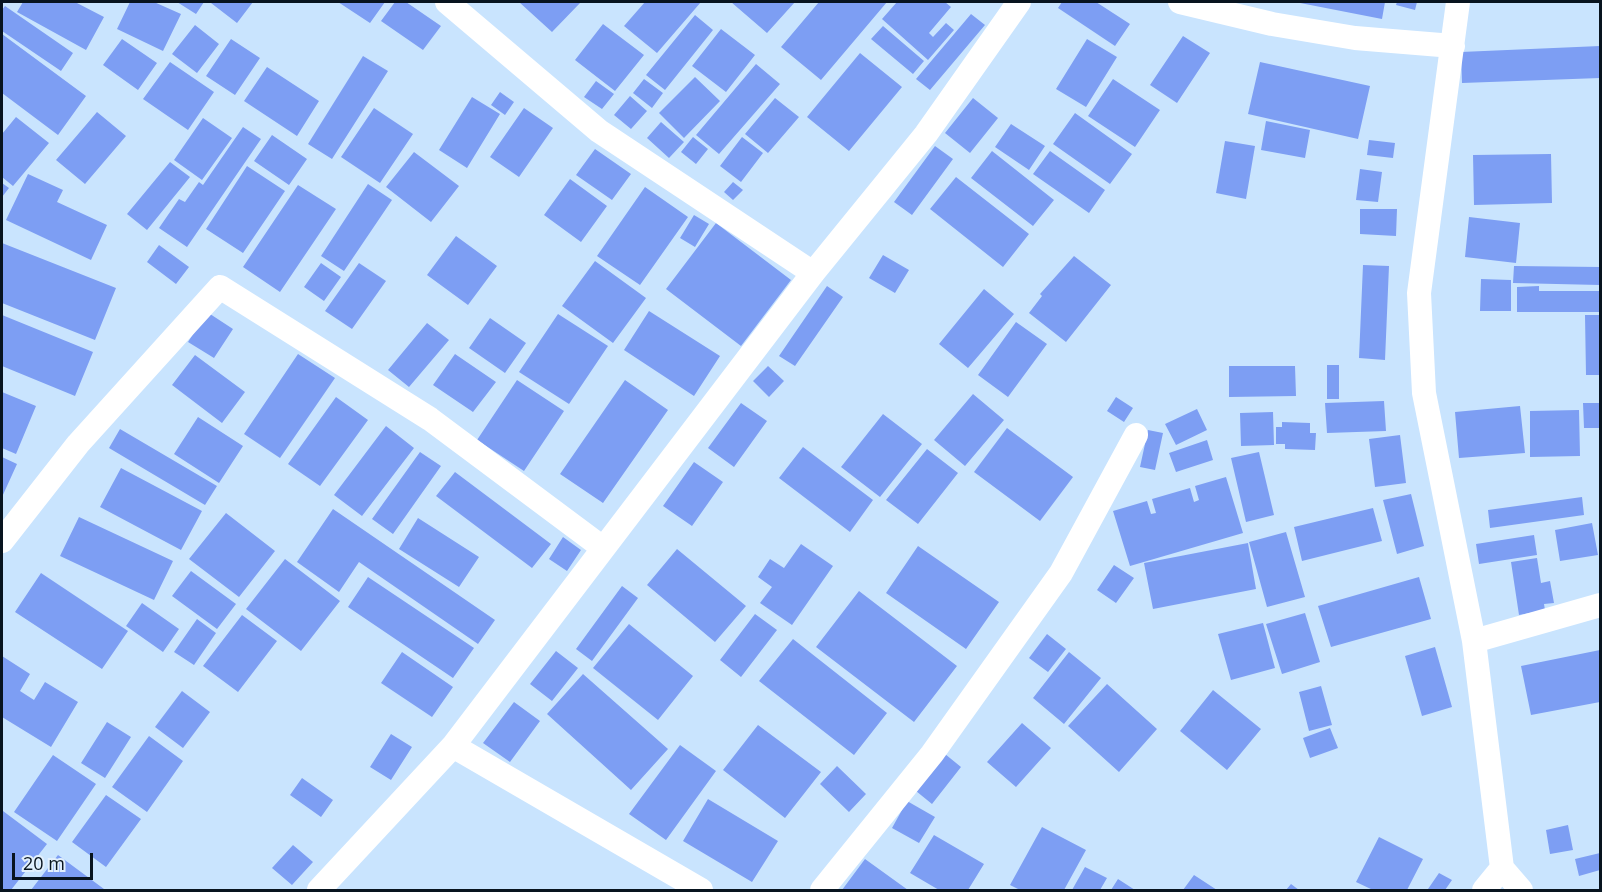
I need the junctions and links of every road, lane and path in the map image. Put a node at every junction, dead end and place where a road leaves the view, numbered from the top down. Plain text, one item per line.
1 (447, 2) edge
2 (1019, 2) edge
3 (1179, 2) edge
4 (1458, 2) edge
5 (1453, 46) junction
6 (813, 273) junction
7 (1136, 435) dead end
8 (2, 541) edge
9 (603, 548) junction
10 (1600, 605) edge
11 (1474, 641) junction
12 (453, 746) junction
13 (1502, 868) junction
14 (319, 891) edge
15 (701, 891) edge
16 (822, 891) edge
17 (1484, 891) edge
18 (1521, 891) edge

1 - 6 street
2 - 6 street
3 - 5 street
4 - 5 street
5 - 11 street
6 - 9 street
7 - 16 street
8 - 9 street
9 - 12 street
10 - 11 street
11 - 13 street
12 - 14 street
12 - 15 street
13 - 17 street
13 - 18 street

